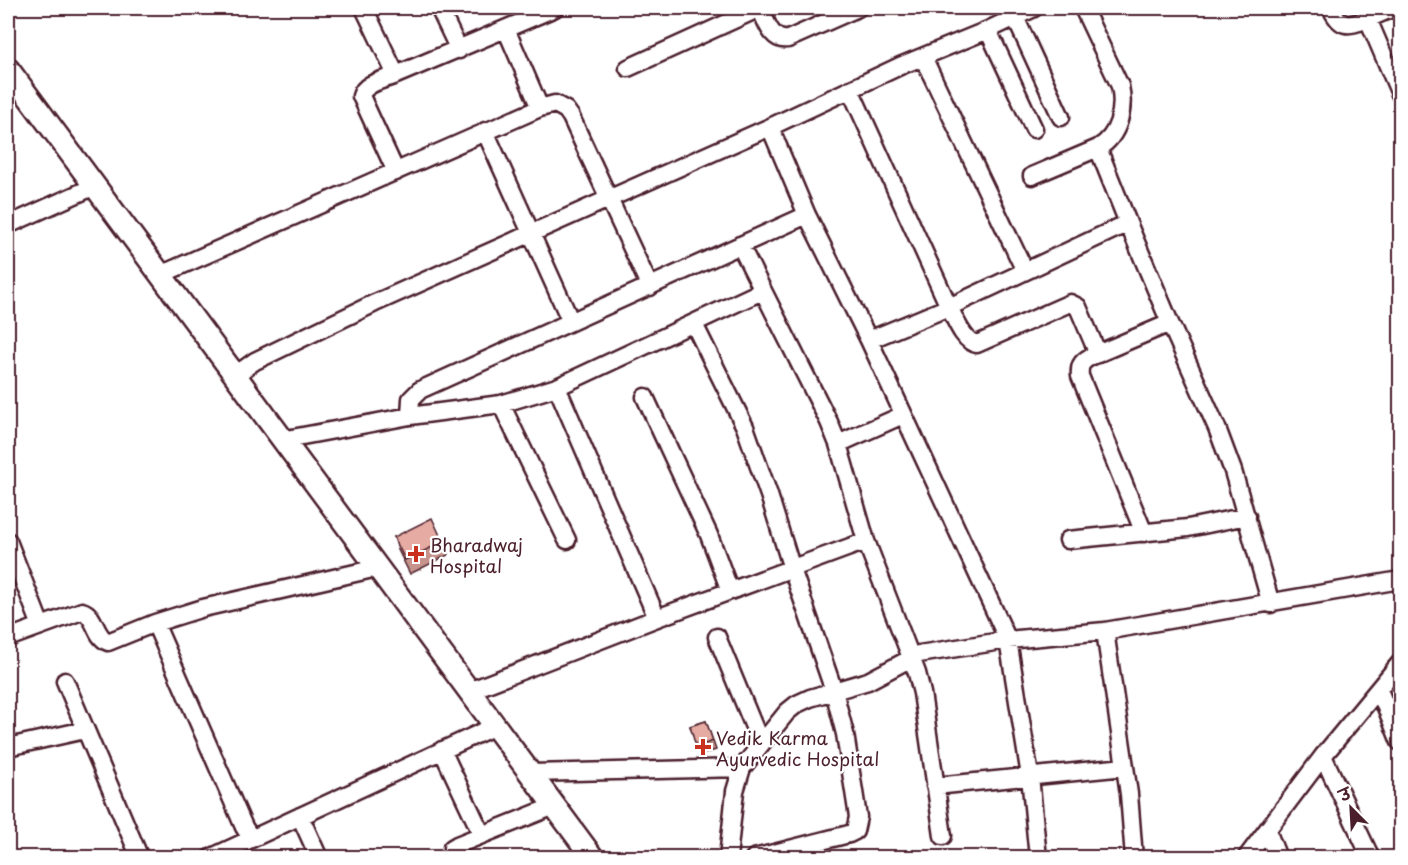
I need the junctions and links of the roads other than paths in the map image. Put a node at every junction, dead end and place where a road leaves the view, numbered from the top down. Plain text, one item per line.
1 (364, 8) edge
2 (439, 8) edge
3 (555, 8) edge
4 (760, 8) edge
5 (858, 8) edge
6 (1034, 8) edge
7 (1083, 8) edge
8 (1331, 8) edge
9 (1393, 8) edge
10 (1015, 17) junction
11 (1368, 18) junction
12 (506, 29) junction
13 (988, 30) junction
14 (459, 50) junction
15 (923, 57) junction
16 (628, 68) dead end
17 (8, 69) edge
18 (396, 75) junction
19 (850, 89) junction
20 (1401, 94) edge
21 (540, 108) junction
22 (1061, 117) dead end
23 (770, 127) junction
24 (1034, 129) dead end
25 (485, 131) junction
26 (1098, 148) junction
27 (396, 172) junction
28 (1032, 176) dead end
29 (95, 186) junction
30 (610, 199) junction
31 (807, 215) junction
32 (1128, 223) junction
33 (8, 225) edge
34 (531, 234) junction
35 (740, 245) junction
36 (1025, 271) junction
37 (160, 275) junction
38 (650, 287) junction
39 (762, 291) junction
40 (949, 307) junction
41 (571, 322) junction
42 (1170, 323) junction
43 (694, 324) junction
44 (869, 340) junction
45 (1098, 354) junction
46 (234, 376) junction
47 (557, 387) junction
48 (645, 397) dead end
49 (501, 404) junction
50 (903, 415) junction
51 (410, 416) junction
52 (281, 440) junction
53 (838, 444) junction
54 (1247, 516) junction
55 (1144, 533) junction
56 (567, 540) dead end
57 (1068, 540) dead end
58 (8, 541) edge
59 (866, 541) junction
60 (377, 567) junction
61 (792, 569) junction
62 (1401, 580) edge
63 (730, 591) junction
64 (1271, 604) junction
65 (657, 618) junction
66 (155, 623) junction
67 (40, 626) junction
68 (1105, 631) junction
69 (8, 638) edge
70 (717, 638) dead end
71 (1008, 640) junction
72 (911, 657) junction
73 (1401, 663) edge
74 (64, 681) dead end
75 (1379, 690) junction
76 (469, 691) junction
77 (834, 691) junction
78 (495, 726) junction
79 (85, 730) junction
80 (1401, 742) edge
81 (761, 744) junction
82 (8, 747) edge
83 (442, 750) junction
84 (1323, 756) junction
85 (1125, 767) junction
86 (742, 768) junction
87 (531, 773) junction
88 (1030, 776) junction
89 (936, 786) junction
90 (554, 806) junction
91 (300, 816) junction
92 (1267, 830) junction
93 (482, 835) junction
94 (943, 836) dead end
95 (251, 838) junction
96 (216, 856) edge
97 (140, 858) edge
98 (319, 858) edge
99 (452, 858) edge
100 (592, 858) edge
101 (728, 858) edge
102 (754, 858) edge
103 (1038, 858) edge
104 (1134, 858) edge
105 (1246, 858) edge
106 (1278, 858) edge
107 (1371, 858) edge

1 - 18 street
2 - 14 street
3 - 12 street
4 - 5 street
4 - 16 street
6 - 10 street
7 - 26 street
8 - 11 street
9 - 11 street
10 - 13 street
10 - 22 street
11 - 20 street
12 - 14 street
12 - 21 street
13 - 15 street
13 - 24 street
14 - 18 street
15 - 19 street
15 - 36 street
17 - 29 main road
18 - 27 street
19 - 23 street
19 - 40 street
21 - 25 street
21 - 30 street
23 - 30 street
23 - 31 street
25 - 27 street
25 - 34 street
26 - 28 street
26 - 32 street
27 - 37 street
29 - 33 street
29 - 37 main road
30 - 34 street
30 - 38 street
31 - 35 street
31 - 44 street
32 - 36 street
32 - 42 street
34 - 41 street
34 - 46 street
35 - 38 street
35 - 39 street
36 - 40 street
37 - 46 main road
38 - 41 street
39 - 43 street
39 - 53 street
40 - 44 street
40 - 45 street
41 - 51 street
42 - 45 street
42 - 54 street
43 - 47 street
43 - 61 street
44 - 50 street
45 - 55 street
46 - 52 main road
47 - 49 street
47 - 65 street
48 - 63 street
49 - 51 street
49 - 56 street
50 - 53 street
50 - 71 street
51 - 52 street
52 - 60 main road
53 - 59 street
54 - 55 street
54 - 64 street
55 - 57 street
58 - 67 street
59 - 61 street
59 - 72 street
60 - 66 street
60 - 76 main road
61 - 63 street
61 - 77 street
62 - 64 street
63 - 65 street
64 - 68 street
65 - 76 street
66 - 67 street
66 - 95 street
67 - 69 street
68 - 71 street
68 - 85 street
70 - 81 street
71 - 72 street
71 - 88 street
72 - 77 street
72 - 89 street
73 - 75 street
74 - 79 street
75 - 80 street
75 - 84 street
76 - 78 main road
77 - 81 street
77 - 102 street
78 - 83 street
78 - 87 main road
79 - 82 street
79 - 97 street
81 - 86 street
83 - 91 street
83 - 93 street
84 - 92 street
84 - 107 street
85 - 88 street
85 - 104 street
86 - 87 street
86 - 101 street
87 - 90 main road
88 - 89 street
88 - 103 street
89 - 94 street
90 - 93 street
90 - 100 main road
91 - 95 street
91 - 98 street
92 - 105 street
92 - 106 street
93 - 99 street
95 - 96 street

